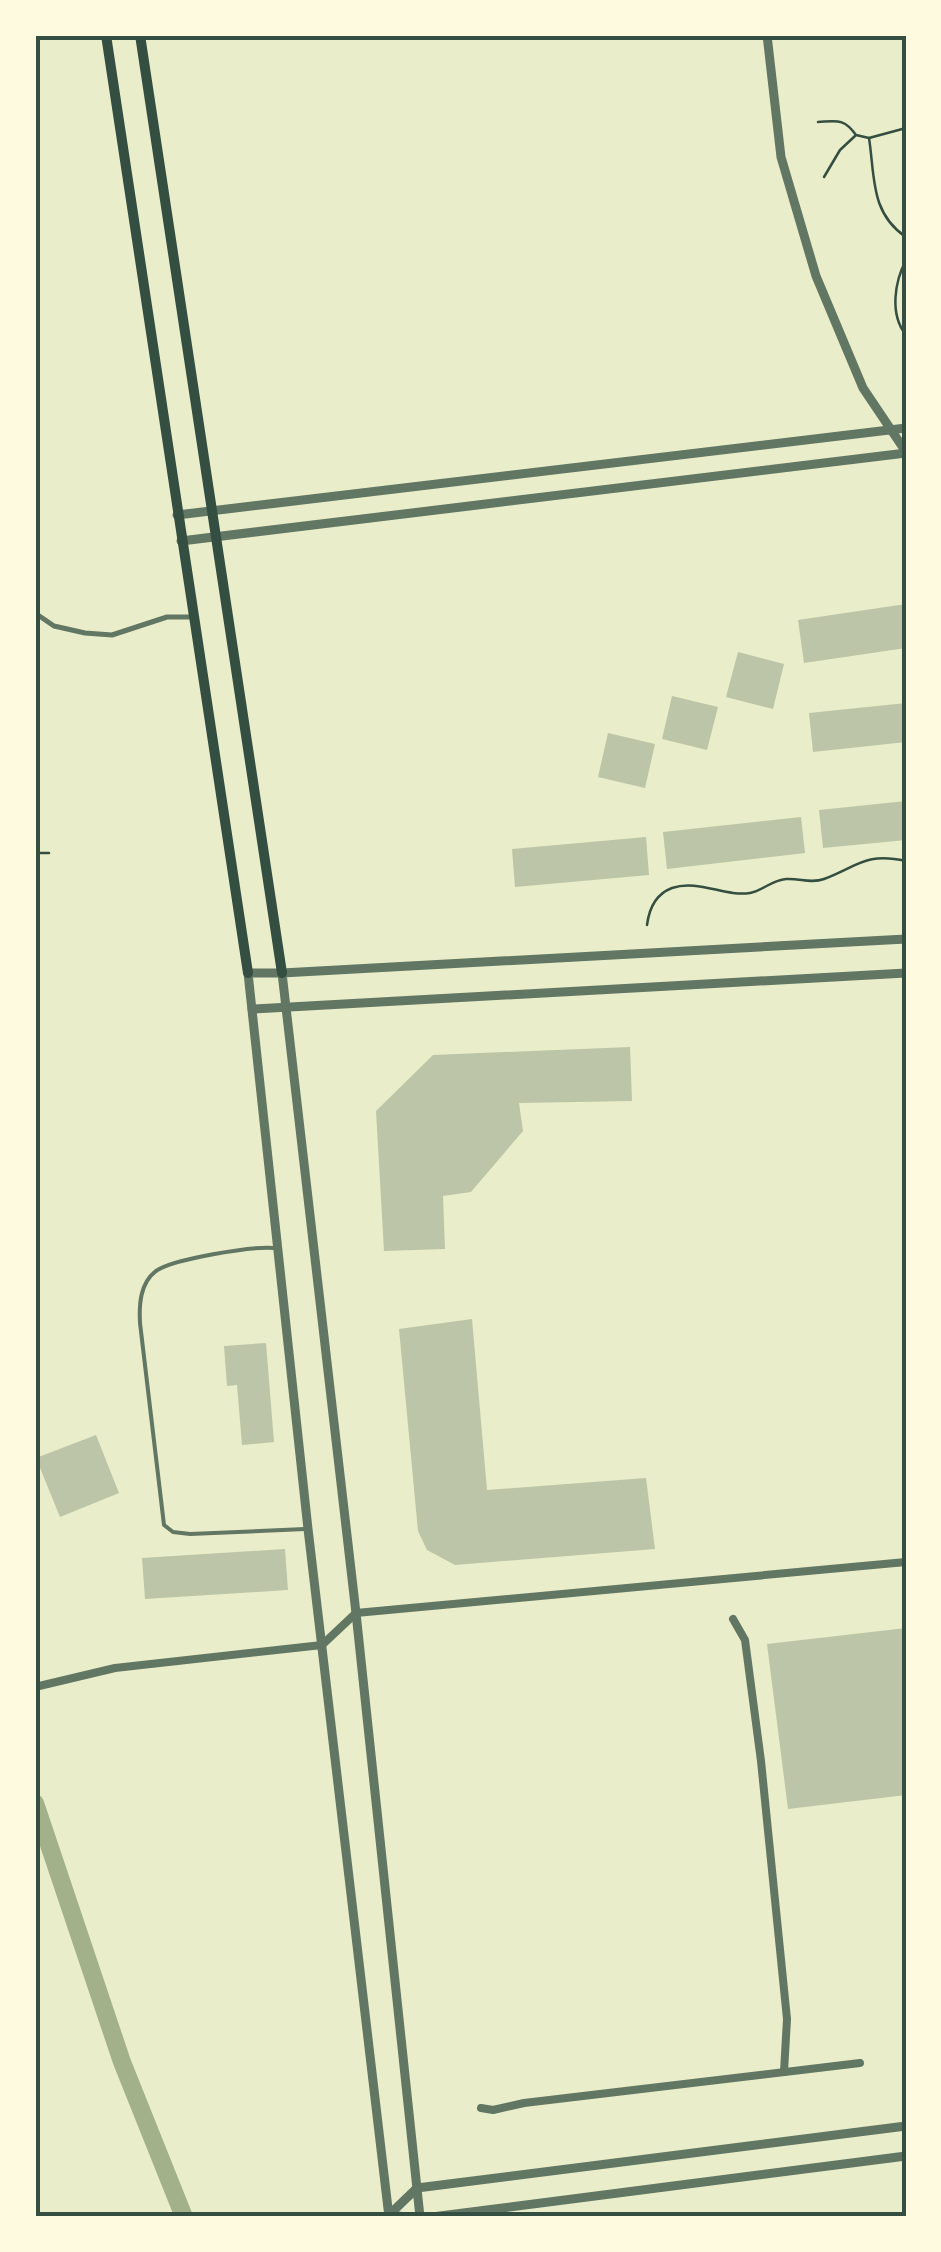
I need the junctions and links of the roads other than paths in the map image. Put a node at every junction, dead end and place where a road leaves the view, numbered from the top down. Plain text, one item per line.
1 (106, 35) edge
2 (140, 35) edge
3 (766, 35) edge
4 (906, 428) edge
5 (893, 431) junction
6 (906, 453) edge
7 (212, 510) junction
8 (177, 515) junction
9 (215, 536) junction
10 (181, 541) junction
11 (35, 613) edge
12 (193, 617) junction
13 (906, 939) edge
14 (906, 972) edge
15 (248, 973) junction
16 (282, 973) junction
17 (287, 1006) junction
18 (252, 1010) junction
19 (279, 1248) junction
20 (308, 1529) junction
21 (906, 1562) edge
22 (356, 1613) junction
23 (732, 1619) dead end
24 (322, 1645) junction
25 (35, 1687) edge
26 (860, 2062) dead end
27 (784, 2072) junction
28 (482, 2108) dead end
29 (906, 2126) edge
30 (906, 2156) edge
31 (416, 2188) junction
32 (389, 2216) edge
33 (407, 2217) edge
34 (420, 2217) edge
35 (432, 2217) edge

1 - 8 main road
2 - 7 main road
3 - 5 street
4 - 5 street
5 - 6 street
5 - 7 street
6 - 9 street
7 - 8 street
7 - 9 main road
8 - 10 main road
9 - 10 street
9 - 16 main road
10 - 12 main road
11 - 12 street
12 - 15 main road
13 - 16 street
14 - 17 street
15 - 16 street
15 - 18 street
16 - 17 street
17 - 18 street
17 - 22 street
18 - 19 street
19 - 20 street
19 - 20 lane
20 - 24 street
21 - 22 street
22 - 24 street
22 - 31 street
23 - 27 street
24 - 25 street
24 - 32 street
26 - 27 street
27 - 28 street
29 - 31 street
30 - 35 street
31 - 32 street
31 - 34 street
32 - 33 street

